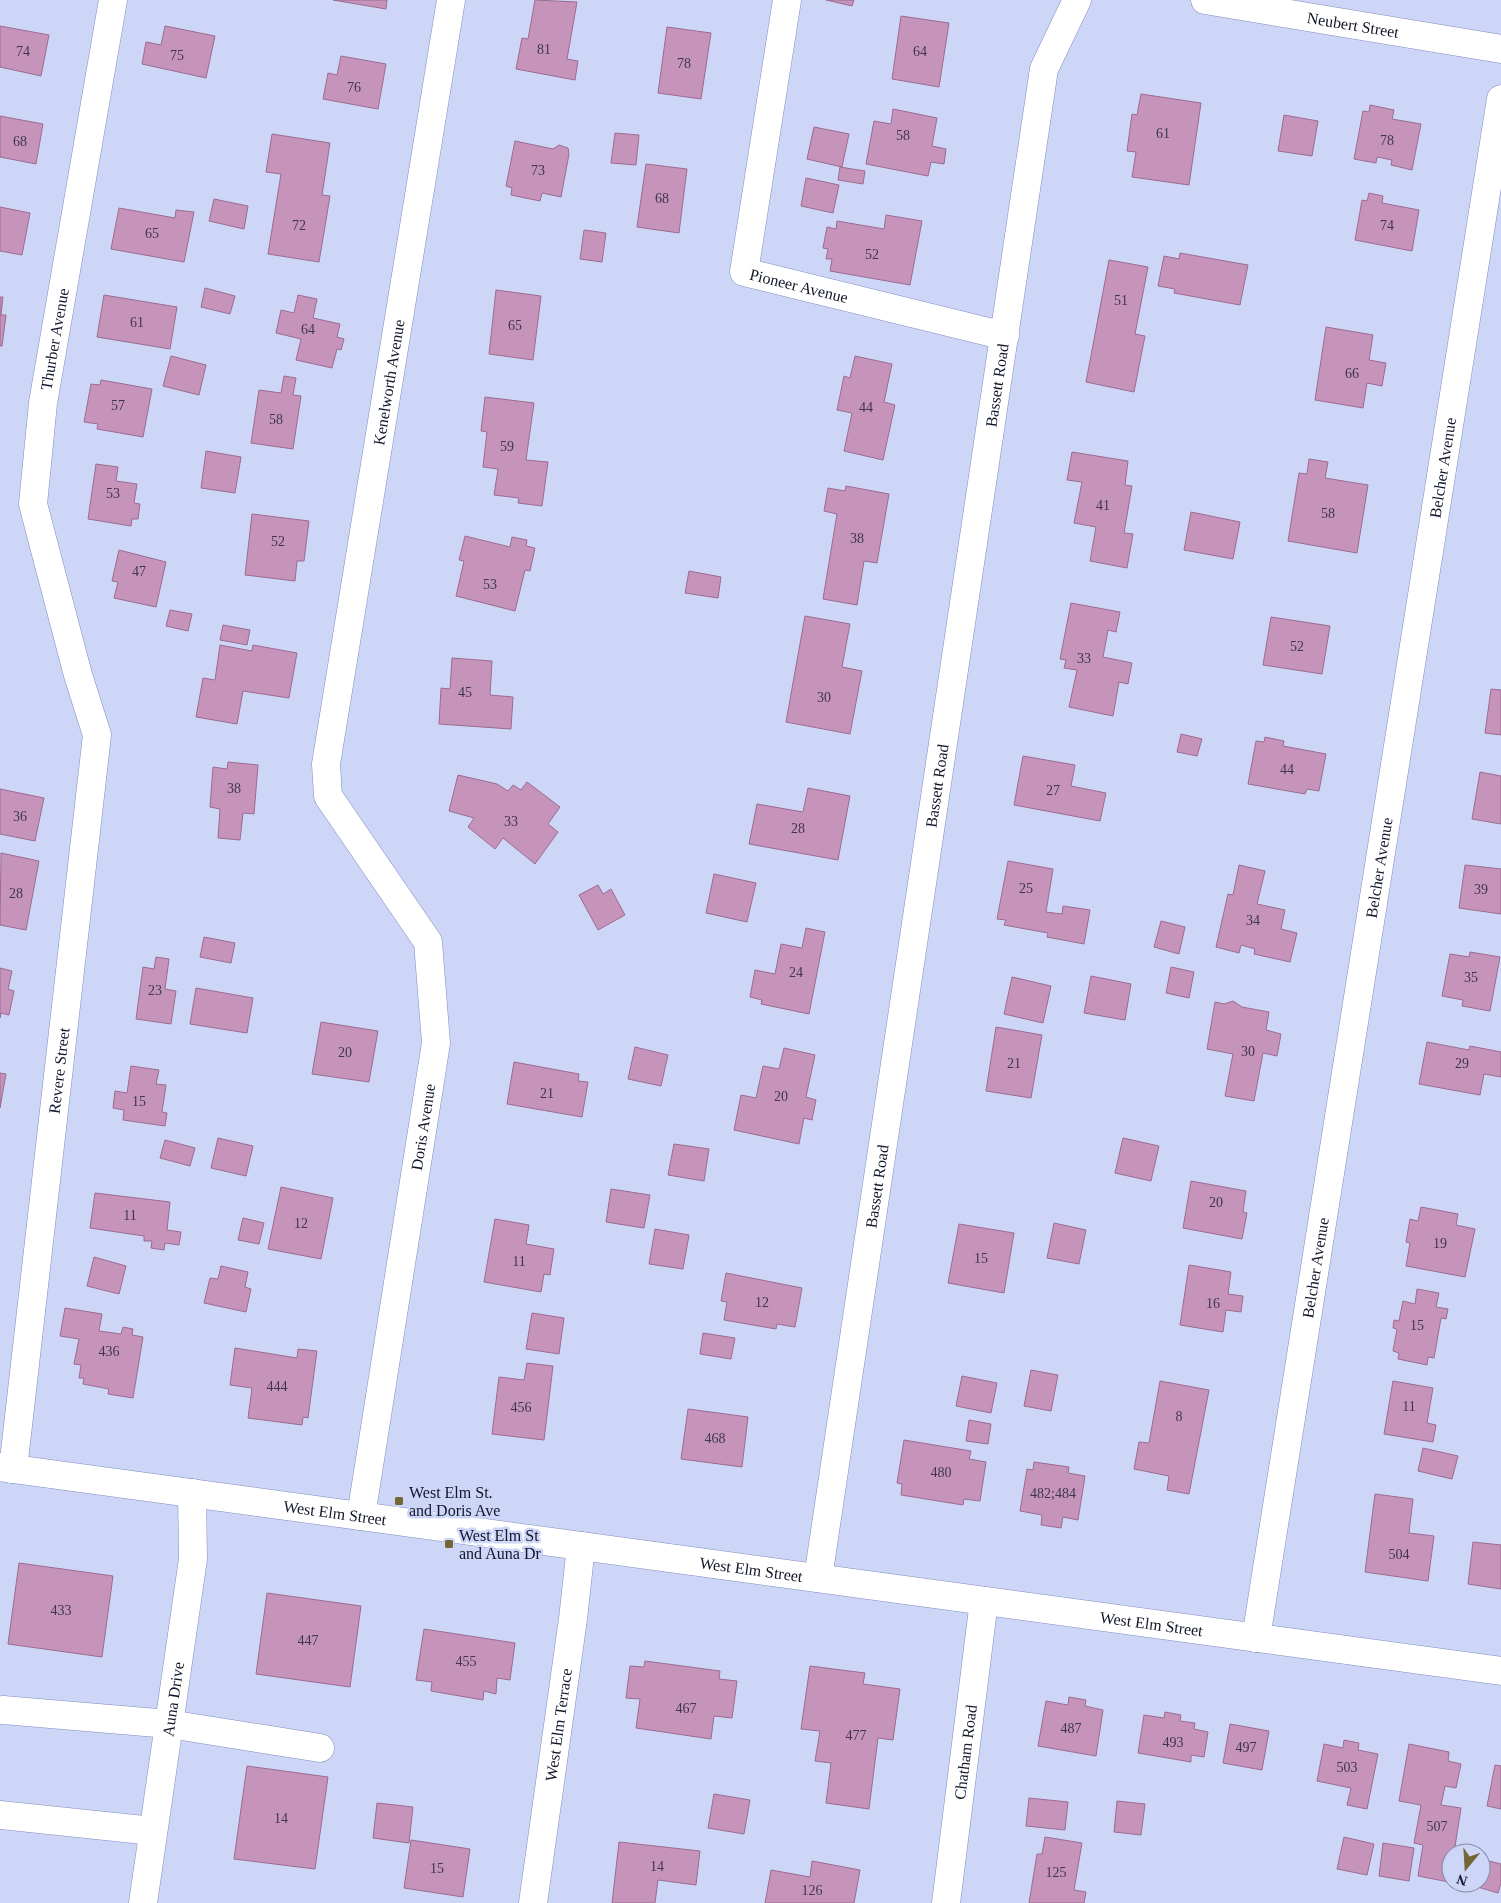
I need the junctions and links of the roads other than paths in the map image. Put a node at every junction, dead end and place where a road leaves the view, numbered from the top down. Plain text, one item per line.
1 (113, 0) edge
2 (451, 0) edge
3 (787, 0) edge
4 (1077, 0) edge
5 (1205, 0) edge
6 (1501, 49) edge
7 (1501, 99) edge
8 (1005, 336) junction
9 (78, 675) joint
10 (326, 764) joint
11 (6, 1468) edge
12 (192, 1493) junction
13 (361, 1516) junction
14 (581, 1546) junction
15 (818, 1578) junction
16 (984, 1601) junction
17 (1256, 1638) junction
18 (1501, 1671) edge
19 (3, 1710) dead end
20 (169, 1724) junction
21 (320, 1748) dead end
22 (0, 1815) edge
23 (153, 1831) junction
24 (143, 1903) edge
25 (533, 1903) edge
26 (946, 1903) edge

1 - 9 street, Thurber Avenue
2 - 10 street, Kenelworth Avenue
3 - 8 street, Pioneer Avenue
4 - 8 street, Bassett Road
5 - 6 street, Neubert Street
7 - 17 street, Belcher Avenue
8 - 15 street, Bassett Road
9 - 11 street, Revere Street
10 - 13 street, Doris Avenue
11 - 12 street, West Elm Street
12 - 13 street, West Elm Street
12 - 20 street, Auna Drive
13 - 14 street, West Elm Street
14 - 15 street, West Elm Street
14 - 25 street, West Elm Terrace
15 - 16 street, West Elm Street
16 - 17 street, West Elm Street
16 - 26 street, Chatham Road
17 - 18 street, West Elm Street
19 - 20 street
20 - 21 street
20 - 23 street, Auna Drive
22 - 23 street
23 - 24 street, Auna Drive

